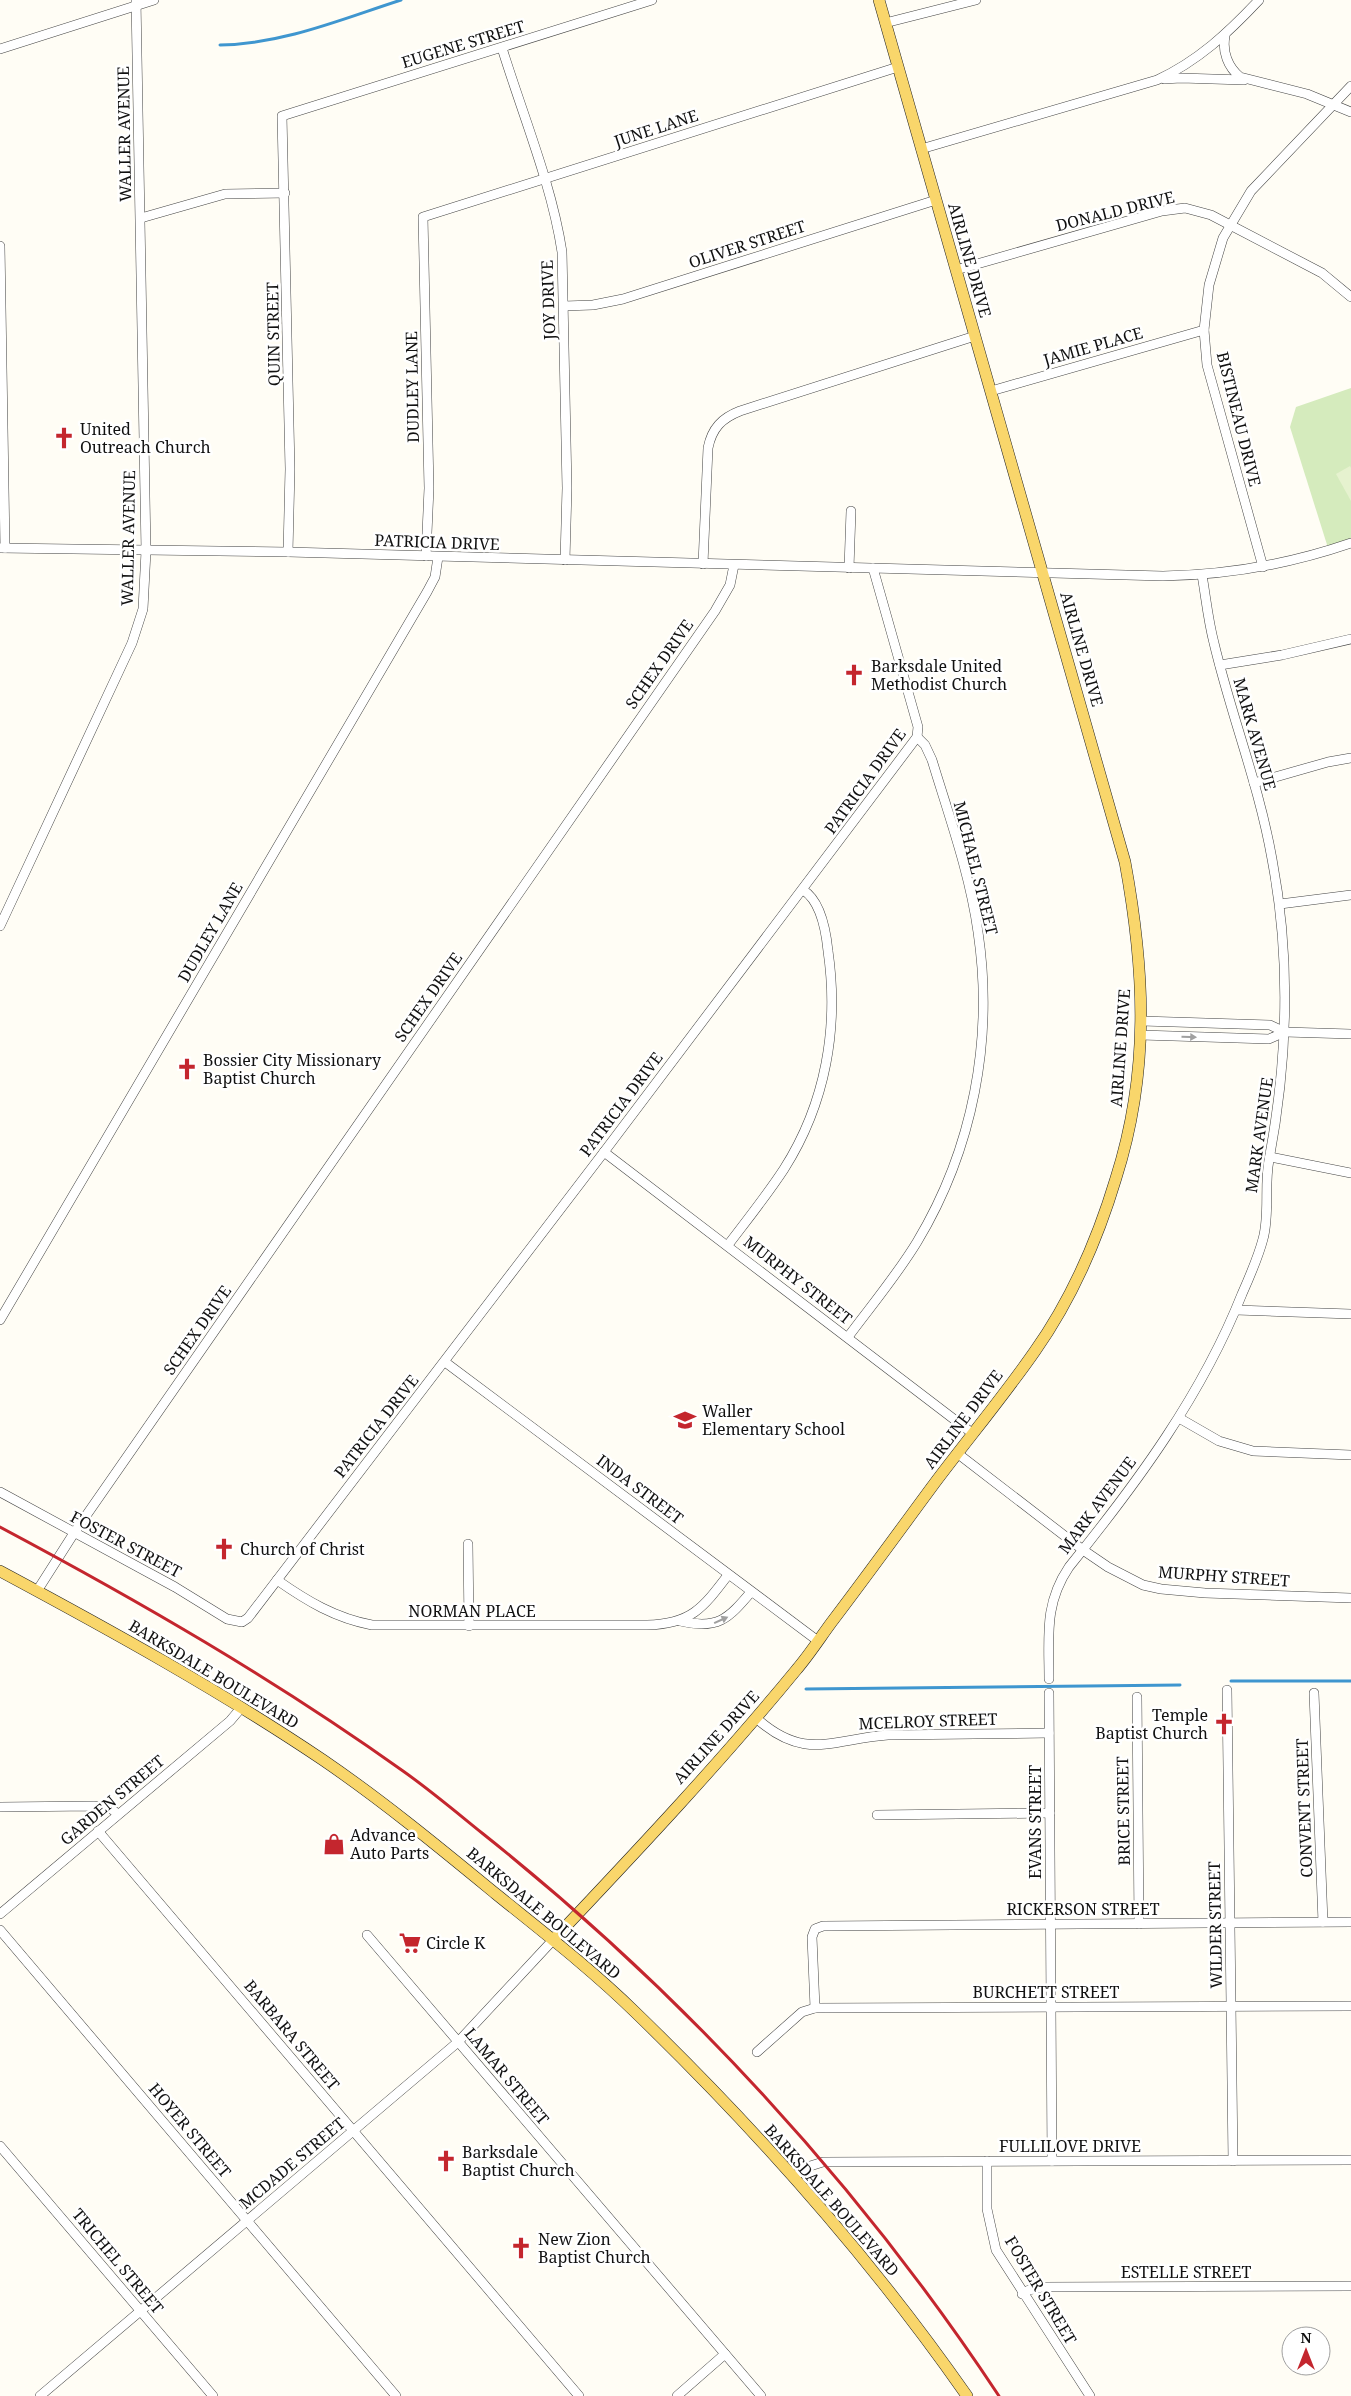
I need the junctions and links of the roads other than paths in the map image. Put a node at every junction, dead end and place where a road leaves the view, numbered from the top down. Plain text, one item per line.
1 (154, 0) edge
2 (652, 0) edge
3 (879, 0) edge
4 (976, 0) edge
5 (1259, 0) edge
6 (136, 3) edge
7 (885, 23) junction
8 (1225, 36) junction
9 (502, 48) junction
10 (0, 49) edge
11 (898, 67) junction
12 (1156, 80) junction
13 (1250, 80) junction
14 (1351, 86) edge
15 (1334, 104) junction
16 (1351, 112) edge
17 (282, 116) joint
18 (921, 149) junction
19 (544, 179) junction
20 (285, 193) junction
21 (936, 200) junction
22 (423, 217) joint
23 (141, 218) junction
24 (1230, 225) junction
25 (0, 246) edge
26 (956, 270) junction
27 (1351, 297) edge
28 (564, 306) junction
29 (1204, 330) junction
30 (975, 336) junction
31 (991, 391) junction
32 (851, 511) dead end
33 (1351, 543) edge
34 (3, 548) edge
35 (146, 552) junction
36 (288, 552) junction
37 (426, 556) junction
38 (438, 557) junction
39 (565, 560) junction
40 (703, 564) junction
41 (734, 565) junction
42 (1263, 567) junction
43 (849, 568) junction
44 (873, 568) junction
45 (1044, 574) junction
46 (1202, 575) junction
47 (1351, 639) edge
48 (1220, 665) junction
49 (917, 737) junction
50 (1351, 758) edge
51 (1254, 783) junction
52 (803, 890) junction
53 (1351, 895) edge
54 (1280, 904) junction
55 (0, 926) edge
56 (1142, 1021) junction
57 (1285, 1032) junction
58 (1351, 1034) edge
59 (1141, 1035) junction
60 (604, 1152) junction
61 (1270, 1158) junction
62 (1351, 1173) edge
63 (728, 1245) junction
64 (1236, 1310) junction
65 (1351, 1314) edge
66 (0, 1320) edge
67 (848, 1337) junction
68 (445, 1362) junction
69 (1179, 1418) junction
70 (972, 1433) junction
71 (957, 1453) junction
72 (1351, 1455) edge
73 (0, 1492) edge
74 (74, 1533) junction
75 (468, 1544) dead end
76 (1083, 1550) junction
77 (0, 1571) edge
78 (728, 1574) junction
79 (277, 1580) junction
80 (37, 1591) junction
81 (751, 1592) junction
82 (1351, 1598) edge
83 (680, 1621) junction
84 (238, 1623) joint
85 (469, 1626) junction
86 (818, 1641) junction
87 (1050, 1679) dead end
88 (1227, 1690) dead end
89 (1050, 1693) dead end
90 (1314, 1693) dead end
91 (1137, 1697) dead end
92 (241, 1708) junction
93 (756, 1718) junction
94 (1049, 1733) junction
95 (0, 1807) edge
96 (1050, 1813) junction
97 (118, 1814) junction
98 (877, 1815) dead end
99 (98, 1831) junction
100 (0, 1914) edge
101 (1323, 1922) junction
102 (1351, 1922) edge
103 (1050, 1924) junction
104 (1139, 1924) junction
105 (1230, 1924) junction
106 (0, 1930) edge
107 (367, 1935) dead end
108 (553, 1940) junction
109 (1351, 2006) edge
110 (1051, 2007) junction
111 (1231, 2007) junction
112 (815, 2008) junction
113 (458, 2042) junction
114 (757, 2052) dead end
115 (353, 2130) junction
116 (0, 2146) edge
117 (8, 2156) junction
118 (1232, 2160) junction
119 (1351, 2160) edge
120 (1052, 2161) junction
121 (987, 2162) junction
122 (0, 2163) edge
123 (794, 2177) junction
124 (247, 2220) junction
125 (1351, 2286) edge
126 (1022, 2294) junction
127 (140, 2311) junction
128 (725, 2354) junction
129 (40, 2396) edge
130 (213, 2396) edge
131 (396, 2396) edge
132 (579, 2396) edge
133 (677, 2396) edge
134 (762, 2396) edge
135 (965, 2396) edge
136 (1090, 2396) edge

1 - 6 street
2 - 9 street, EUGENE STREET
3 - 7 main road, AIRLINE DRIVE
4 - 7 street
5 - 8 street
6 - 10 street
6 - 23 street, WALLER AVENUE
7 - 11 main road, AIRLINE DRIVE
8 - 12 street
8 - 13 street
9 - 17 street, EUGENE STREET
9 - 19 street, JOY DRIVE
11 - 18 main road, AIRLINE DRIVE
11 - 19 street, JUNE LANE
12 - 13 street
12 - 18 street
13 - 15 street
14 - 15 street, BISTINEAU DRIVE
15 - 16 street
15 - 24 street, BISTINEAU DRIVE
17 - 20 street, QUIN STREET
18 - 21 main road, AIRLINE DRIVE
19 - 22 street, JUNE LANE
19 - 28 street, JOY DRIVE
20 - 23 street
20 - 36 street, QUIN STREET
21 - 26 main road, AIRLINE DRIVE
21 - 28 street, OLIVER STREET
22 - 37 street, DUDLEY LANE
23 - 35 street, WALLER AVENUE
24 - 26 street, DONALD DRIVE
24 - 27 street, DONALD DRIVE
24 - 29 street, BISTINEAU DRIVE
25 - 34 street
26 - 30 main road, AIRLINE DRIVE
28 - 39 street, JOY DRIVE
29 - 31 street, JAMIE PLACE
29 - 42 street, BISTINEAU DRIVE
30 - 31 main road, AIRLINE DRIVE
30 - 40 street
31 - 45 main road, AIRLINE DRIVE
32 - 43 street
33 - 42 street, PATRICIA DRIVE
34 - 35 street, PATRICIA DRIVE
35 - 36 street, PATRICIA DRIVE
35 - 55 street, WALLER AVENUE
36 - 37 street, PATRICIA DRIVE
37 - 38 street, PATRICIA DRIVE
38 - 39 street, PATRICIA DRIVE
38 - 66 street, DUDLEY LANE
39 - 40 street, PATRICIA DRIVE
40 - 41 street, PATRICIA DRIVE
41 - 43 street, PATRICIA DRIVE
41 - 74 street, SCHEX DRIVE
42 - 46 street, PATRICIA DRIVE
43 - 44 street, PATRICIA DRIVE
44 - 45 street, PATRICIA DRIVE
44 - 49 street, PATRICIA DRIVE
45 - 46 street, PATRICIA DRIVE
45 - 56 main road, AIRLINE DRIVE
46 - 48 street, MARK AVENUE
47 - 48 street
48 - 51 street, MARK AVENUE
49 - 52 street, PATRICIA DRIVE
49 - 67 street, MICHAEL STREET
50 - 51 street
51 - 54 street, MARK AVENUE
52 - 60 street, PATRICIA DRIVE
52 - 63 street
53 - 54 street
54 - 57 street, MARK AVENUE
56 - 57 street
56 - 59 main road, AIRLINE DRIVE
57 - 58 street
59 -> 57 street
57 - 61 street, MARK AVENUE
59 - 70 main road, AIRLINE DRIVE
60 - 63 street, MURPHY STREET
60 - 68 street, PATRICIA DRIVE
61 - 62 street
61 - 64 street, MARK AVENUE
63 - 67 street, MURPHY STREET
64 - 65 street
64 - 69 street, MARK AVENUE
67 - 70 street, MURPHY STREET
68 - 78 street, INDA STREET
68 - 79 street, PATRICIA DRIVE
69 - 72 street
69 - 76 street, MARK AVENUE
70 - 71 main road, AIRLINE DRIVE
71 - 76 street, MURPHY STREET
71 - 86 main road, AIRLINE DRIVE
73 - 74 street, FOSTER STREET
74 - 80 street, SCHEX DRIVE
74 - 84 street, FOSTER STREET
75 - 85 street
76 - 82 street, MURPHY STREET
76 - 87 street, MARK AVENUE
77 - 80 main road, BARKSDALE BOULEVARD
78 - 81 street, INDA STREET
78 - 83 street, NORMAN PLACE
79 - 84 street, PATRICIA DRIVE
79 - 85 street, NORMAN PLACE
80 - 92 main road, BARKSDALE BOULEVARD
83 -> 81 street, NORMAN PLACE
81 - 86 street, INDA STREET
83 - 85 street, NORMAN PLACE
86 - 93 main road, AIRLINE DRIVE
88 - 105 street, WILDER STREET
89 - 94 street, EVANS STREET
90 - 101 street, CONVENT STREET
91 - 104 street, BRICE STREET
92 - 97 street, GARDEN STREET
92 - 108 main road, BARKSDALE BOULEVARD
93 - 94 street, MCELROY STREET
93 - 108 main road, AIRLINE DRIVE
94 - 96 street, EVANS STREET
95 - 97 street
96 - 98 street
96 - 103 street, EVANS STREET
97 - 99 street, GARDEN STREET
99 - 100 street, GARDEN STREET
99 - 115 street, BARBARA STREET
101 - 102 street, RICKERSON STREET
101 - 105 street, RICKERSON STREET
103 - 104 street, RICKERSON STREET
103 - 110 street, EVANS STREET
103 - 112 street, RICKERSON STREET
104 - 105 street, RICKERSON STREET
105 - 111 street, WILDER STREET
106 - 124 street, HOYER STREET
107 - 113 street, LAMAR STREET
108 - 113 street, MCDADE STREET
108 - 123 main road, BARKSDALE BOULEVARD
109 - 111 street, BURCHETT STREET
110 - 111 street, BURCHETT STREET
110 - 112 street, BURCHETT STREET
110 - 120 street, EVANS STREET
111 - 118 street, WILDER STREET
112 - 114 street, BURCHETT STREET
113 - 115 street, MCDADE STREET
113 - 128 street, LAMAR STREET
115 - 124 street, MCDADE STREET
115 - 132 street, BARBARA STREET
116 - 117 street, TRICHEL STREET
117 - 122 street
117 - 127 street, TRICHEL STREET
118 - 119 street, FULLILOVE DRIVE
118 - 120 street, FULLILOVE DRIVE
120 - 121 street, FULLILOVE DRIVE
121 - 123 street, FULLILOVE DRIVE
121 - 126 street, FOSTER STREET
123 - 135 main road, BARKSDALE BOULEVARD
124 - 127 street, MCDADE STREET
124 - 131 street, HOYER STREET
125 - 126 street, ESTELLE STREET
126 - 136 street, FOSTER STREET
127 - 129 street, MCDADE STREET
127 - 130 street, TRICHEL STREET
128 - 133 street
128 - 134 street, LAMAR STREET

